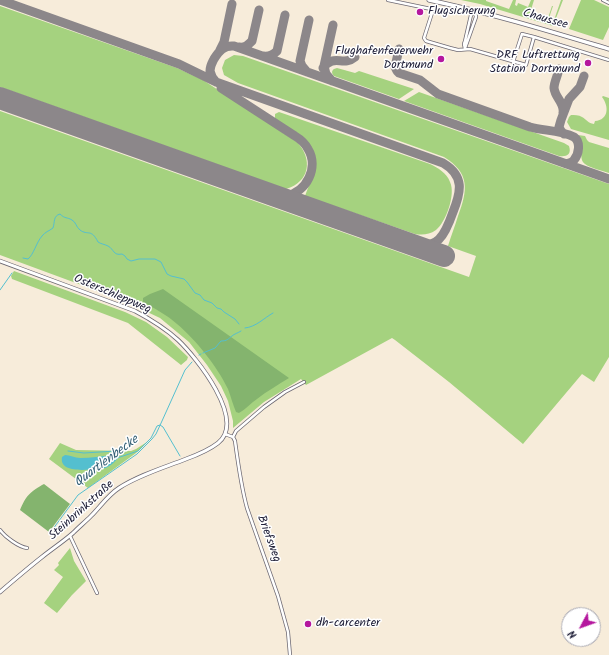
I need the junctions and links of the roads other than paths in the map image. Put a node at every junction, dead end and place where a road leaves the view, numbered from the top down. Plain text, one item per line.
1 (388, 0) edge
2 (429, 0) edge
3 (602, 0) edge
4 (609, 3) edge
5 (475, 11) junction
6 (534, 38) junction
7 (465, 49) junction
8 (609, 49) edge
9 (609, 60) edge
10 (513, 62) junction
11 (0, 260) edge
12 (304, 382) dead end
13 (225, 434) junction
14 (233, 437) junction
15 (0, 531) edge
16 (70, 536) junction
17 (28, 548) dead end
18 (0, 592) edge
19 (97, 593) dead end
20 (290, 655) edge

1 - 7 street
2 - 5 main road, Chaussee
3 - 4 street
5 - 7 street
5 - 8 main road, Chaussee
6 - 9 street
6 - 10 street
6 - 10 street
7 - 10 street
11 - 13 street, Osterschleppweg
12 - 14 street
13 - 14 street
13 - 16 street, Steinbrinkstraße
14 - 20 street, Briefsweg
15 - 17 street
16 - 18 street, Steinbrinkstraße
16 - 19 street

